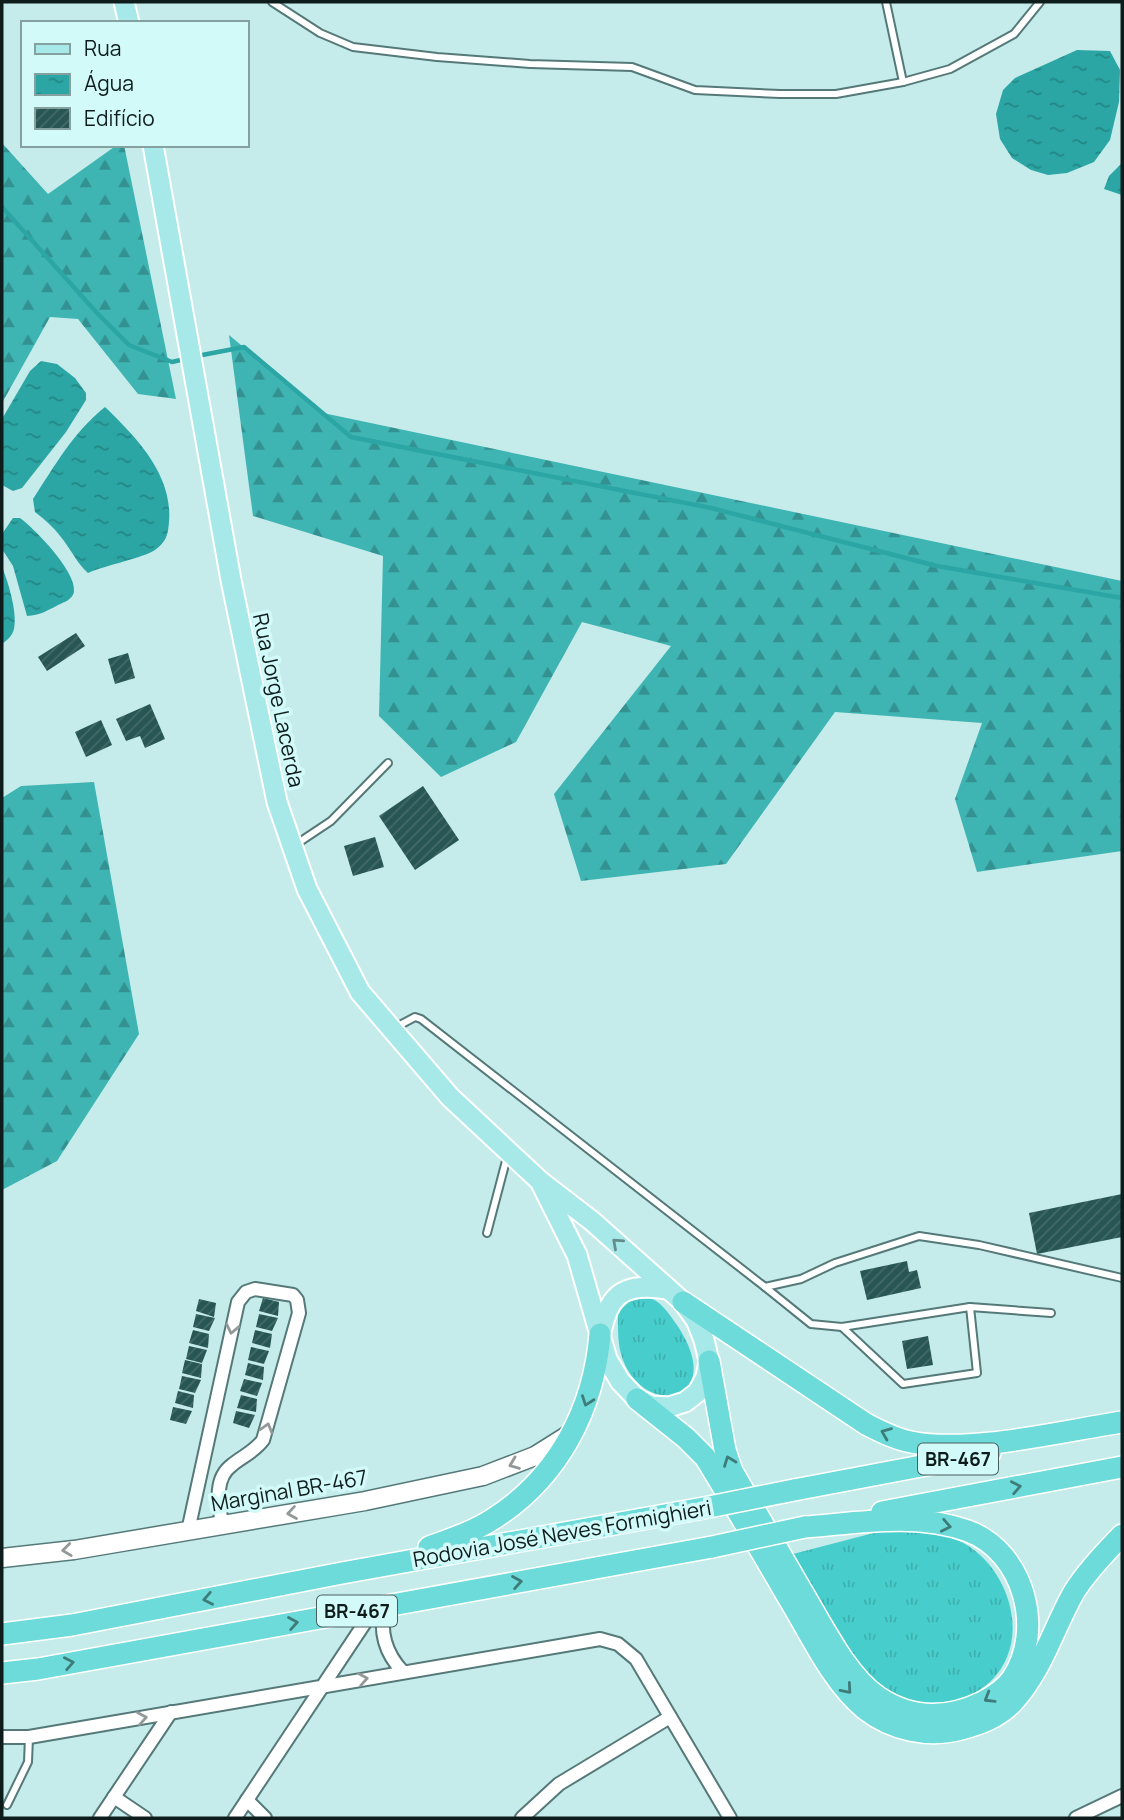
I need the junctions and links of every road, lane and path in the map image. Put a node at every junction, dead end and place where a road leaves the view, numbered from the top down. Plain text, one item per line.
1 (124, 2) edge
2 (272, 2) edge
3 (886, 2) edge
4 (1040, 2) edge
5 (129, 21) edge
6 (904, 82) junction
7 (153, 147) edge
8 (388, 763) dead end
9 (292, 847) junction
10 (391, 1029) junction
11 (509, 1152) junction
12 (540, 1181) junction
13 (487, 1233) dead end
14 (1122, 1278) edge
15 (765, 1287) junction
16 (676, 1296) junction
17 (970, 1307) junction
18 (1051, 1313) dead end
19 (842, 1327) junction
20 (600, 1334) junction
21 (709, 1361) junction
22 (637, 1399) junction
23 (1122, 1422) edge
24 (1122, 1428) edge
25 (573, 1432) junction
26 (1122, 1467) edge
27 (218, 1497) junction
28 (194, 1501) junction
29 (222, 1524) junction
30 (804, 1527) junction
31 (188, 1531) junction
32 (1122, 1535) edge
33 (1122, 1549) edge
34 (2, 1558) edge
35 (342, 1573) junction
36 (380, 1607) junction
37 (2, 1634) edge
38 (1045, 1654) junction
39 (403, 1672) junction
40 (2, 1673) edge
41 (323, 1686) junction
42 (171, 1713) junction
43 (670, 1717) junction
44 (2, 1737) edge
45 (29, 1737) junction
46 (1122, 1796) edge
47 (114, 1797) junction
48 (247, 1800) junction
49 (7, 1805) dead end
50 (100, 1818) edge
51 (145, 1818) edge
52 (235, 1818) edge
53 (265, 1818) edge
54 (522, 1818) edge
55 (730, 1818) edge
56 (1076, 1818) edge

1 - 5 main road
2 - 6 lane
3 - 6 lane
4 - 6 lane
7 - 9 main road, Rua Jorge Lacerda
8 - 9 lane
9 - 10 main road, Rua Jorge Lacerda
10 - 11 main road, Rua Jorge Lacerda
10 - 15 lane
11 - 12 main road, Rua Jorge Lacerda
11 - 13 lane
16 -> 12 main road, Rua Jorge Lacerda
12 - 20 main road, Rua Jorge Lacerda
14 - 15 lane
15 - 19 lane
16 - 20 main road
16 - 21 main road
23 -> 16 highway
17 - 18 lane
17 - 19 lane
17 - 19 lane
20 - 22 main road
20 -> 25 highway
21 - 22 main road
30 -> 21 highway
22 -> 38 highway
24 - 35 highway, Rodovia José Neves Formighieri / BR-467, bridge
25 -> 29 main road, Marginal BR-467
25 - 35 highway
30 -> 26 highway, Rodovia José Neves Formighieri / BR-467
27 - 28 street
27 -> 28 street
27 - 29 street
28 - 31 street
29 - 31 main road, Marginal BR-467
36 -> 30 highway, Rodovia José Neves Formighieri / BR-467, bridge
31 -> 34 main road, Marginal BR-467
32 - 38 highway
33 - 38 main road
35 -> 37 highway, Rodovia José Neves Formighieri / BR-467
36 - 39 street
40 -> 36 highway, Rodovia José Neves Formighieri / BR-467
36 - 41 street
41 -> 39 street
39 - 43 street
41 - 42 street
41 - 48 street
45 -> 42 street
42 - 47 street
43 - 54 street
43 - 55 street
44 - 45 street
45 - 49 lane
46 - 56 street
47 - 50 street
47 - 51 street
48 - 52 street
48 - 53 street

